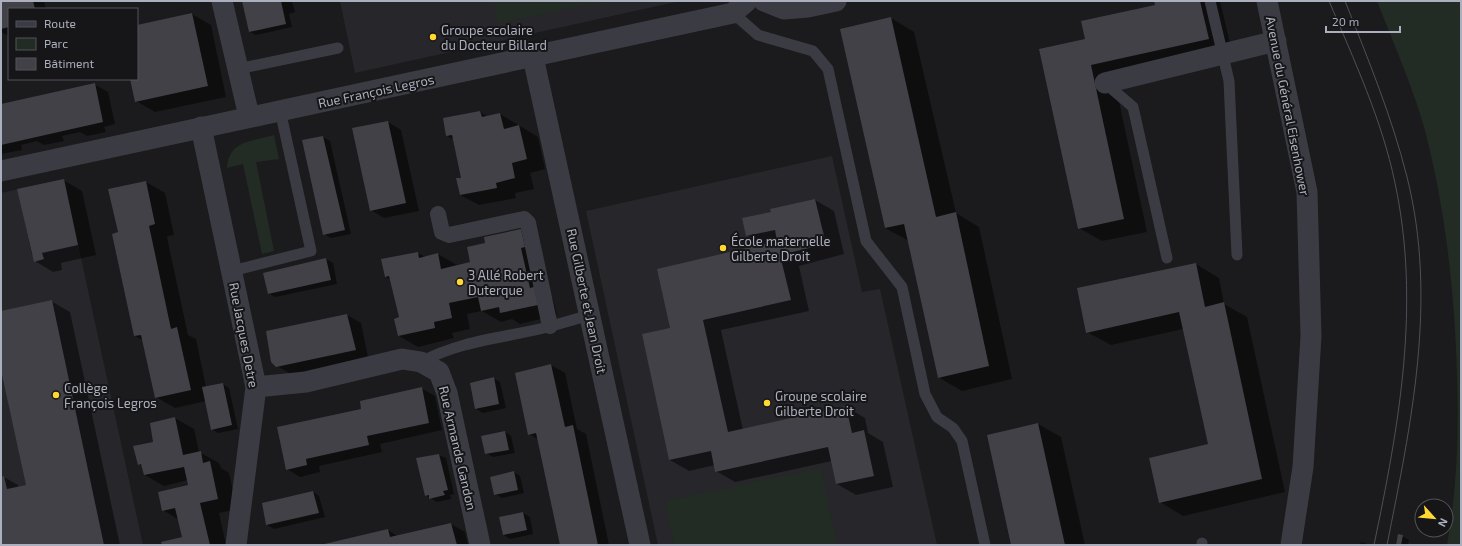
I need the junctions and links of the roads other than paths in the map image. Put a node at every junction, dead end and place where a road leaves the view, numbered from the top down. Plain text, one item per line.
1 (222, 1) edge
2 (764, 1) edge
3 (836, 1) edge
4 (1210, 1) edge
5 (1267, 1) edge
6 (740, 7) edge
7 (1276, 41) junction
8 (338, 48) dead end
9 (1222, 54) junction
10 (533, 57) junction
11 (238, 69) junction
12 (1105, 83) joint
13 (280, 110) junction
14 (249, 116) junction
15 (201, 127) junction
16 (1, 171) edge
17 (438, 214) dead end
18 (1237, 255) dead end
19 (1167, 258) dead end
20 (232, 271) junction
21 (590, 315) junction
22 (550, 326) junction
23 (421, 362) junction
24 (256, 387) junction
25 (236, 545) edge
26 (480, 545) edge
27 (640, 545) edge
28 (985, 545) edge
29 (1290, 545) edge

1 - 11 street
2 - 3 street
4 - 9 lane
5 - 7 street, Avenue du Général Eisenhower
6 - 10 street, Rue François Legros
6 - 28 lane
7 - 9 street
7 - 29 street, Avenue du Général Eisenhower
8 - 11 lane
9 - 12 street
9 - 18 lane
10 - 13 street, Rue François Legros
10 - 21 street, Rue Gilberte et Jean Droit
11 - 14 street
12 - 19 lane
13 - 14 street, Rue François Legros
13 - 20 lane
14 - 15 street, Rue François Legros
15 - 16 street, Rue François Legros
15 - 20 street, Rue Jacques Detre
17 - 22 street
20 - 24 street, Rue Jacques Detre
21 - 22 lane
21 - 27 street, Rue Gilberte et Jean Droit
22 - 23 lane
23 - 24 street, Rue Armande Gandon
23 - 26 street, Rue Armande Gandon
24 - 25 street, Rue Jacques Detre

